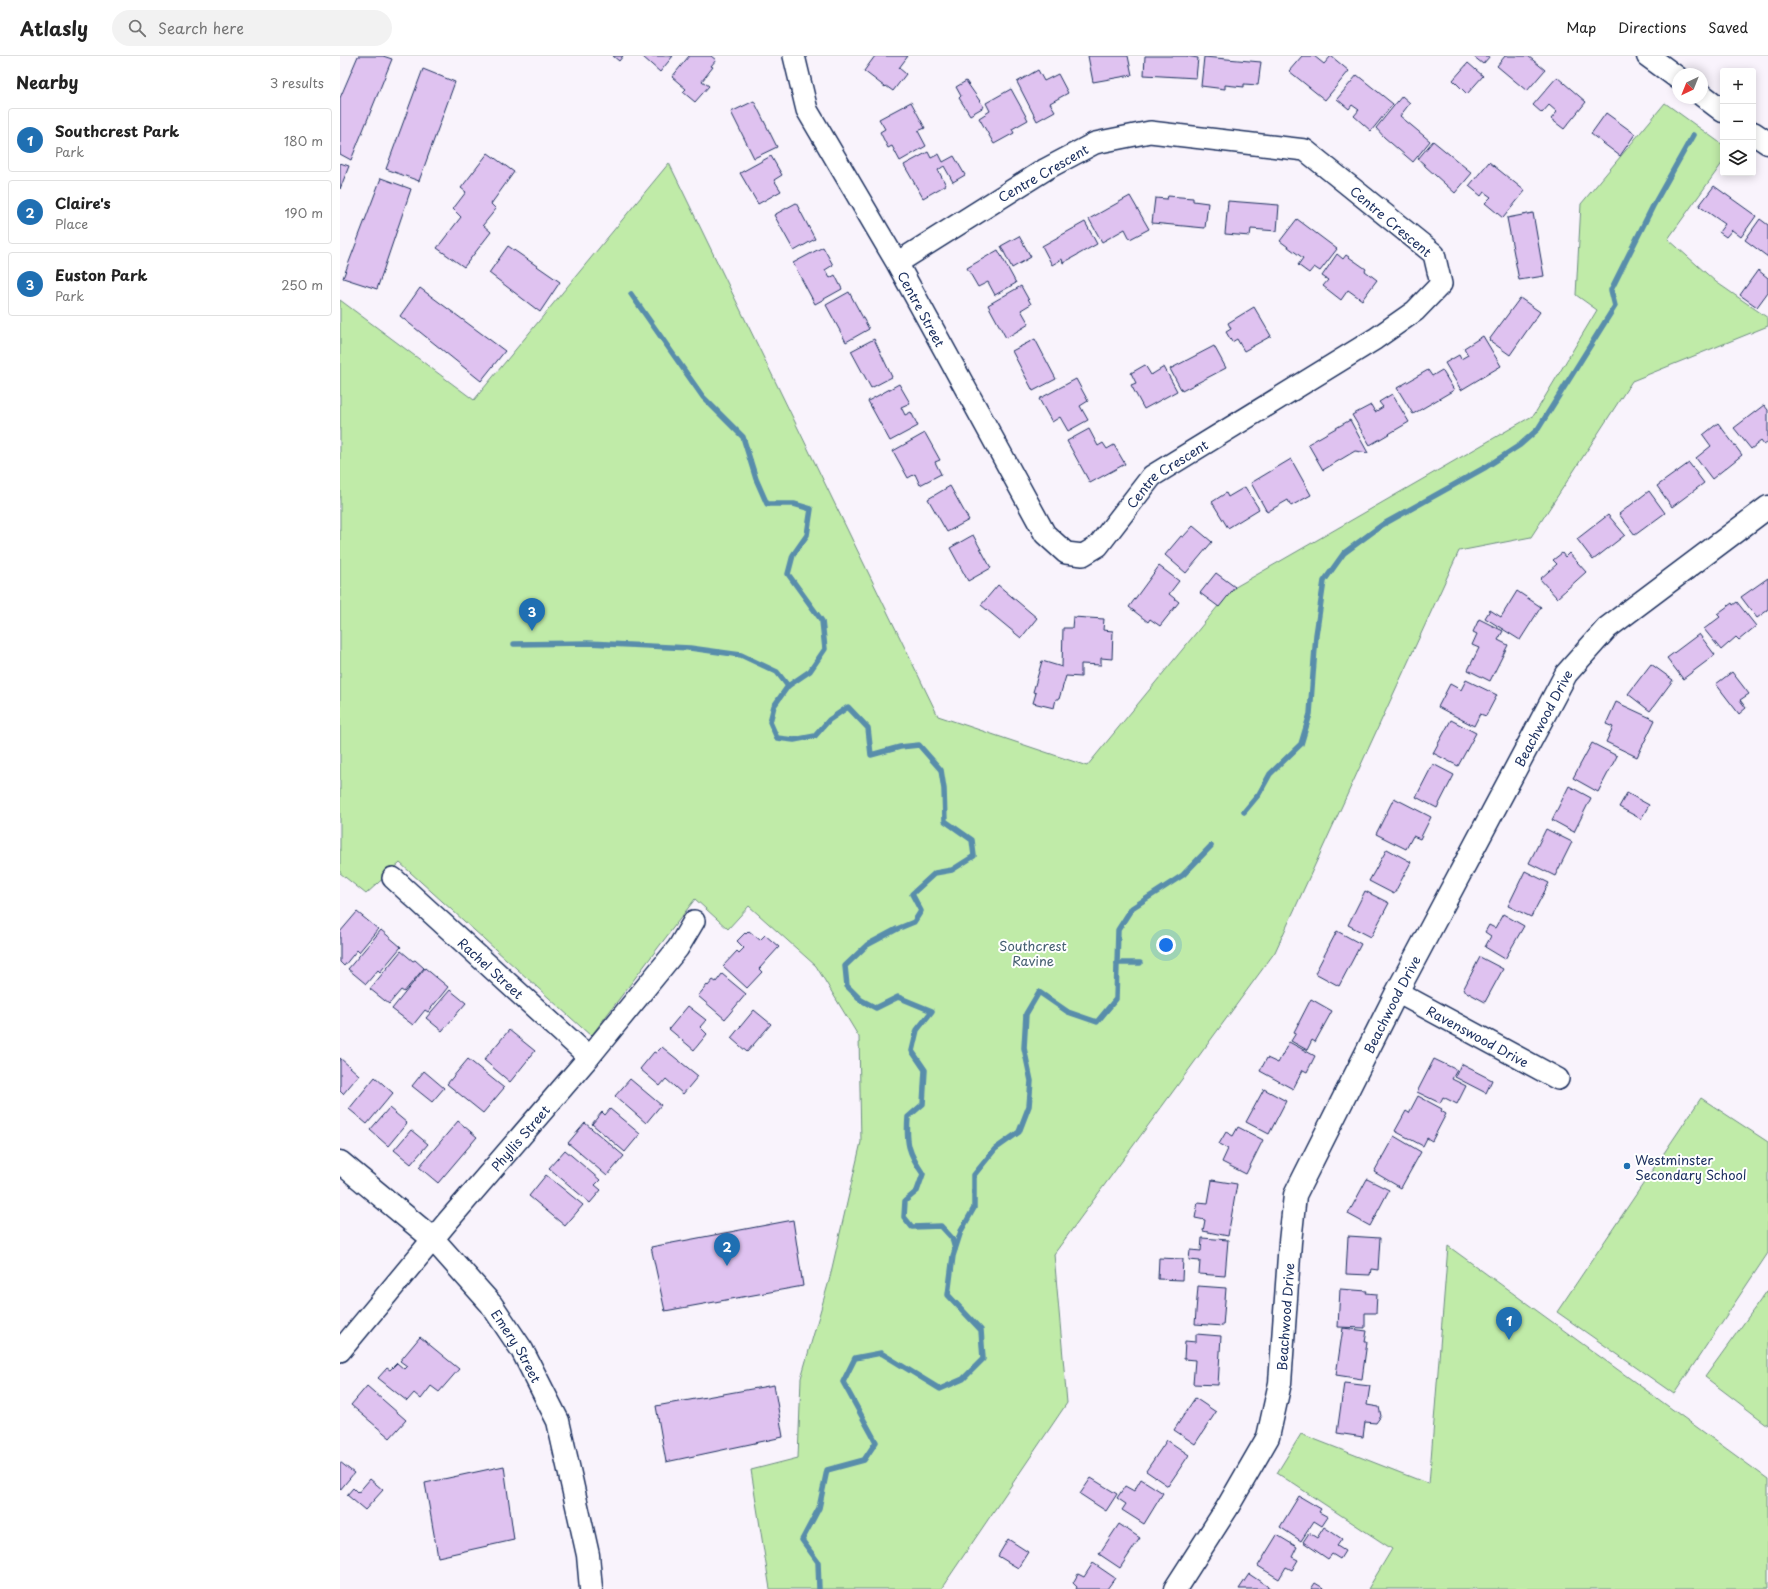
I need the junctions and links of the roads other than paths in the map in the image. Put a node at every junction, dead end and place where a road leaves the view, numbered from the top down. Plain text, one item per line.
1 (794, 56) edge
2 (1648, 56) edge
3 (1672, 74) edge
4 (1708, 100) edge
5 (1720, 109) edge
6 (1756, 135) edge
7 (1768, 144) edge
8 (897, 263) junction
9 (1768, 507) edge
10 (1066, 553) joint
11 (393, 878) dead end
12 (694, 921) dead end
13 (1397, 992) junction
14 (589, 1057) junction
15 (1558, 1079) dead end
16 (340, 1162) edge
17 (433, 1239) junction
18 (340, 1350) edge
19 (591, 1589) edge
20 (1175, 1589) edge

1 - 8 street, Centre Street
2 - 3 street
4 - 5 street
6 - 7 street
8 - 10 street, Centre Street
8 - 10 street, Centre Crescent
9 - 13 street, Beachwood Drive
11 - 14 street, Rachel Street
12 - 14 street, Phyllis Street
13 - 15 street, Ravenswood Drive
13 - 20 street, Beachwood Drive
14 - 17 street, Phyllis Street
16 - 17 street, Emery Street
17 - 18 street, Phyllis Street
17 - 19 street, Emery Street

